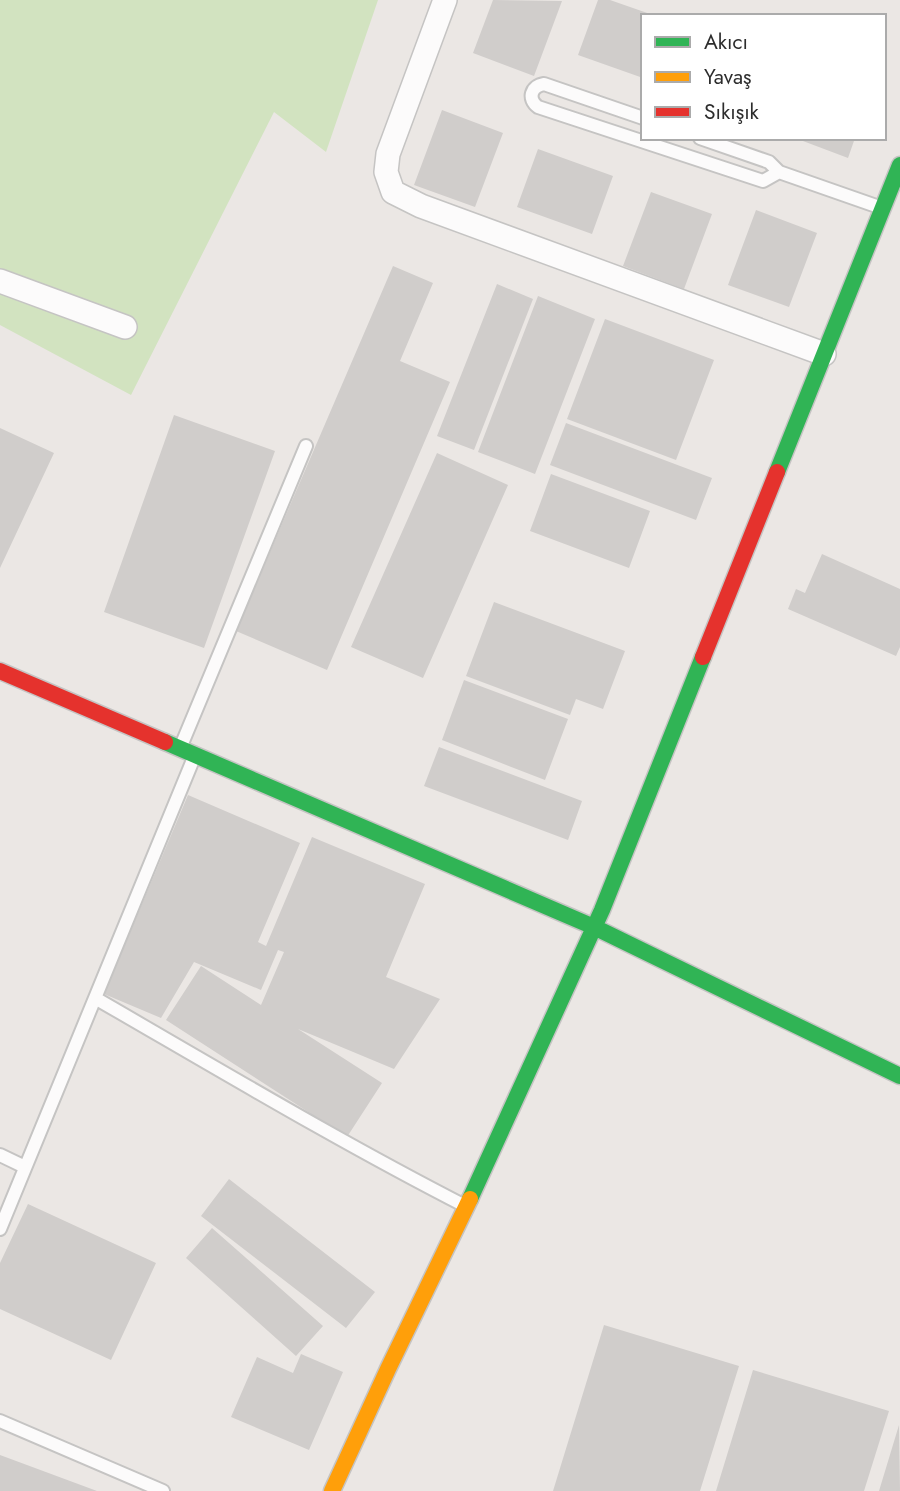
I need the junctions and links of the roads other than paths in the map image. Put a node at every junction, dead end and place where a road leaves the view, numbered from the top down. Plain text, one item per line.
1 (445, 0) edge
2 (641, 117) edge
3 (706, 140) edge
4 (900, 165) edge
5 (779, 172) junction
6 (883, 208) junction
7 (0, 281) edge
8 (125, 327) dead end
9 (824, 354) junction
10 (306, 446) dead end
11 (0, 671) edge
12 (187, 752) junction
13 (594, 927) junction
14 (95, 998) junction
15 (900, 1076) edge
16 (0, 1155) edge
17 (25, 1167) junction
18 (467, 1206) junction
19 (0, 1228) edge
20 (0, 1422) edge
21 (163, 1491) edge
22 (332, 1491) edge

1 - 9 street
2 - 5 lane
3 - 5 lane
4 - 6 street
5 - 6 lane
6 - 9 street
7 - 8 street
9 - 13 street
10 - 12 lane
11 - 12 street
12 - 13 street
12 - 14 lane
13 - 15 street
13 - 18 street
14 - 17 lane
14 - 18 lane
16 - 17 lane
17 - 19 lane
18 - 22 street
20 - 21 lane

